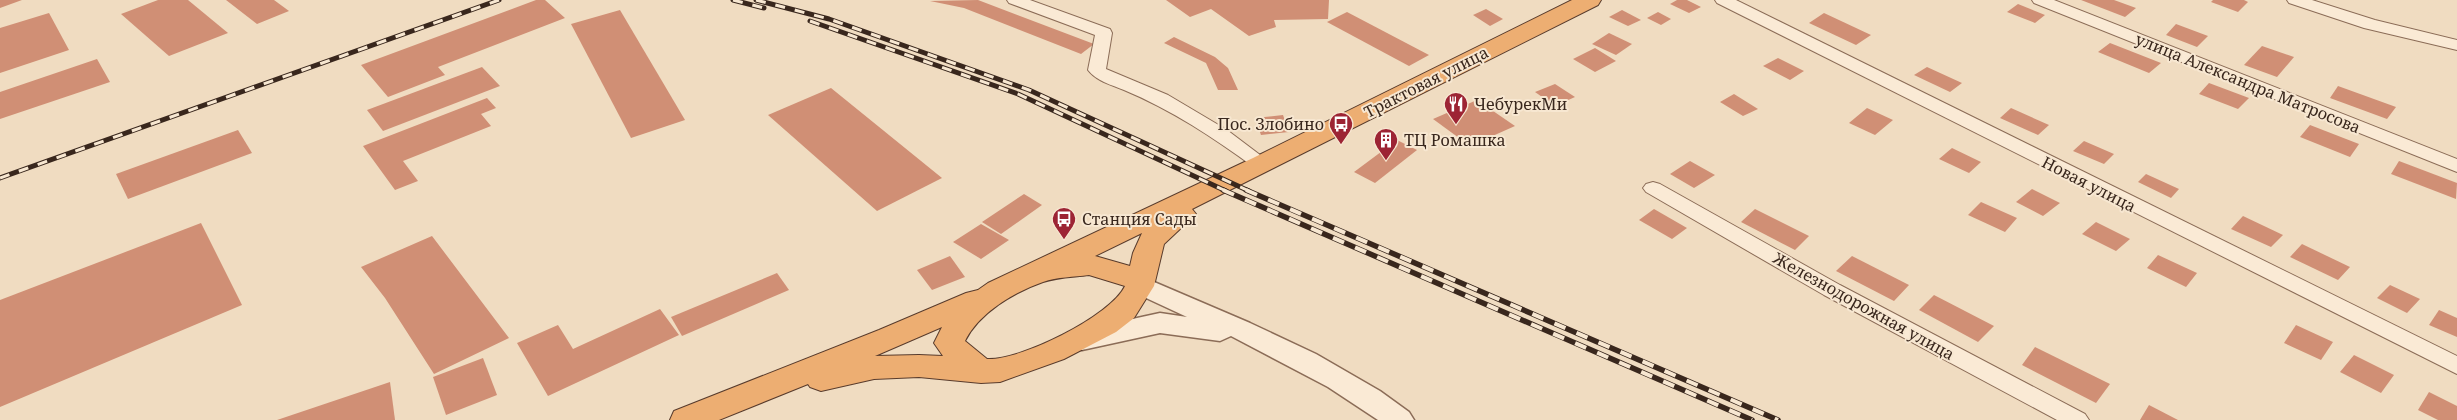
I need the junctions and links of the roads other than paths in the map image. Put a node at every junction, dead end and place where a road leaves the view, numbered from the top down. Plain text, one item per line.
1 (1018, 0) edge
2 (1590, 0) edge
3 (1723, 0) edge
4 (2040, 0) edge
5 (2295, 0) edge
6 (2457, 45) edge
7 (1262, 164) junction
8 (2457, 166) edge
9 (1653, 188) dead end
10 (1209, 189) junction
11 (1039, 272) junction
12 (1141, 283) junction
13 (998, 290) junction
14 (1257, 338) junction
15 (1077, 341) junction
16 (2457, 366) edge
17 (989, 372) junction
18 (688, 419) edge
19 (1399, 420) edge
20 (2077, 420) edge

1 - 7 street
2 - 7 highway, Трактовая улица
3 - 16 street, Новая улица
4 - 8 street, улица Александра Матросова
5 - 6 street
7 - 10 highway, Трактовая улица
9 - 20 street, Железнодорожная улица
10 - 11 highway, Трактовая улица
10 - 12 highway
11 - 12 highway
11 - 13 highway
12 - 14 street
12 - 15 highway
13 - 17 highway
13 - 18 highway
14 - 15 street
14 - 19 street
15 - 17 highway
17 - 18 highway

